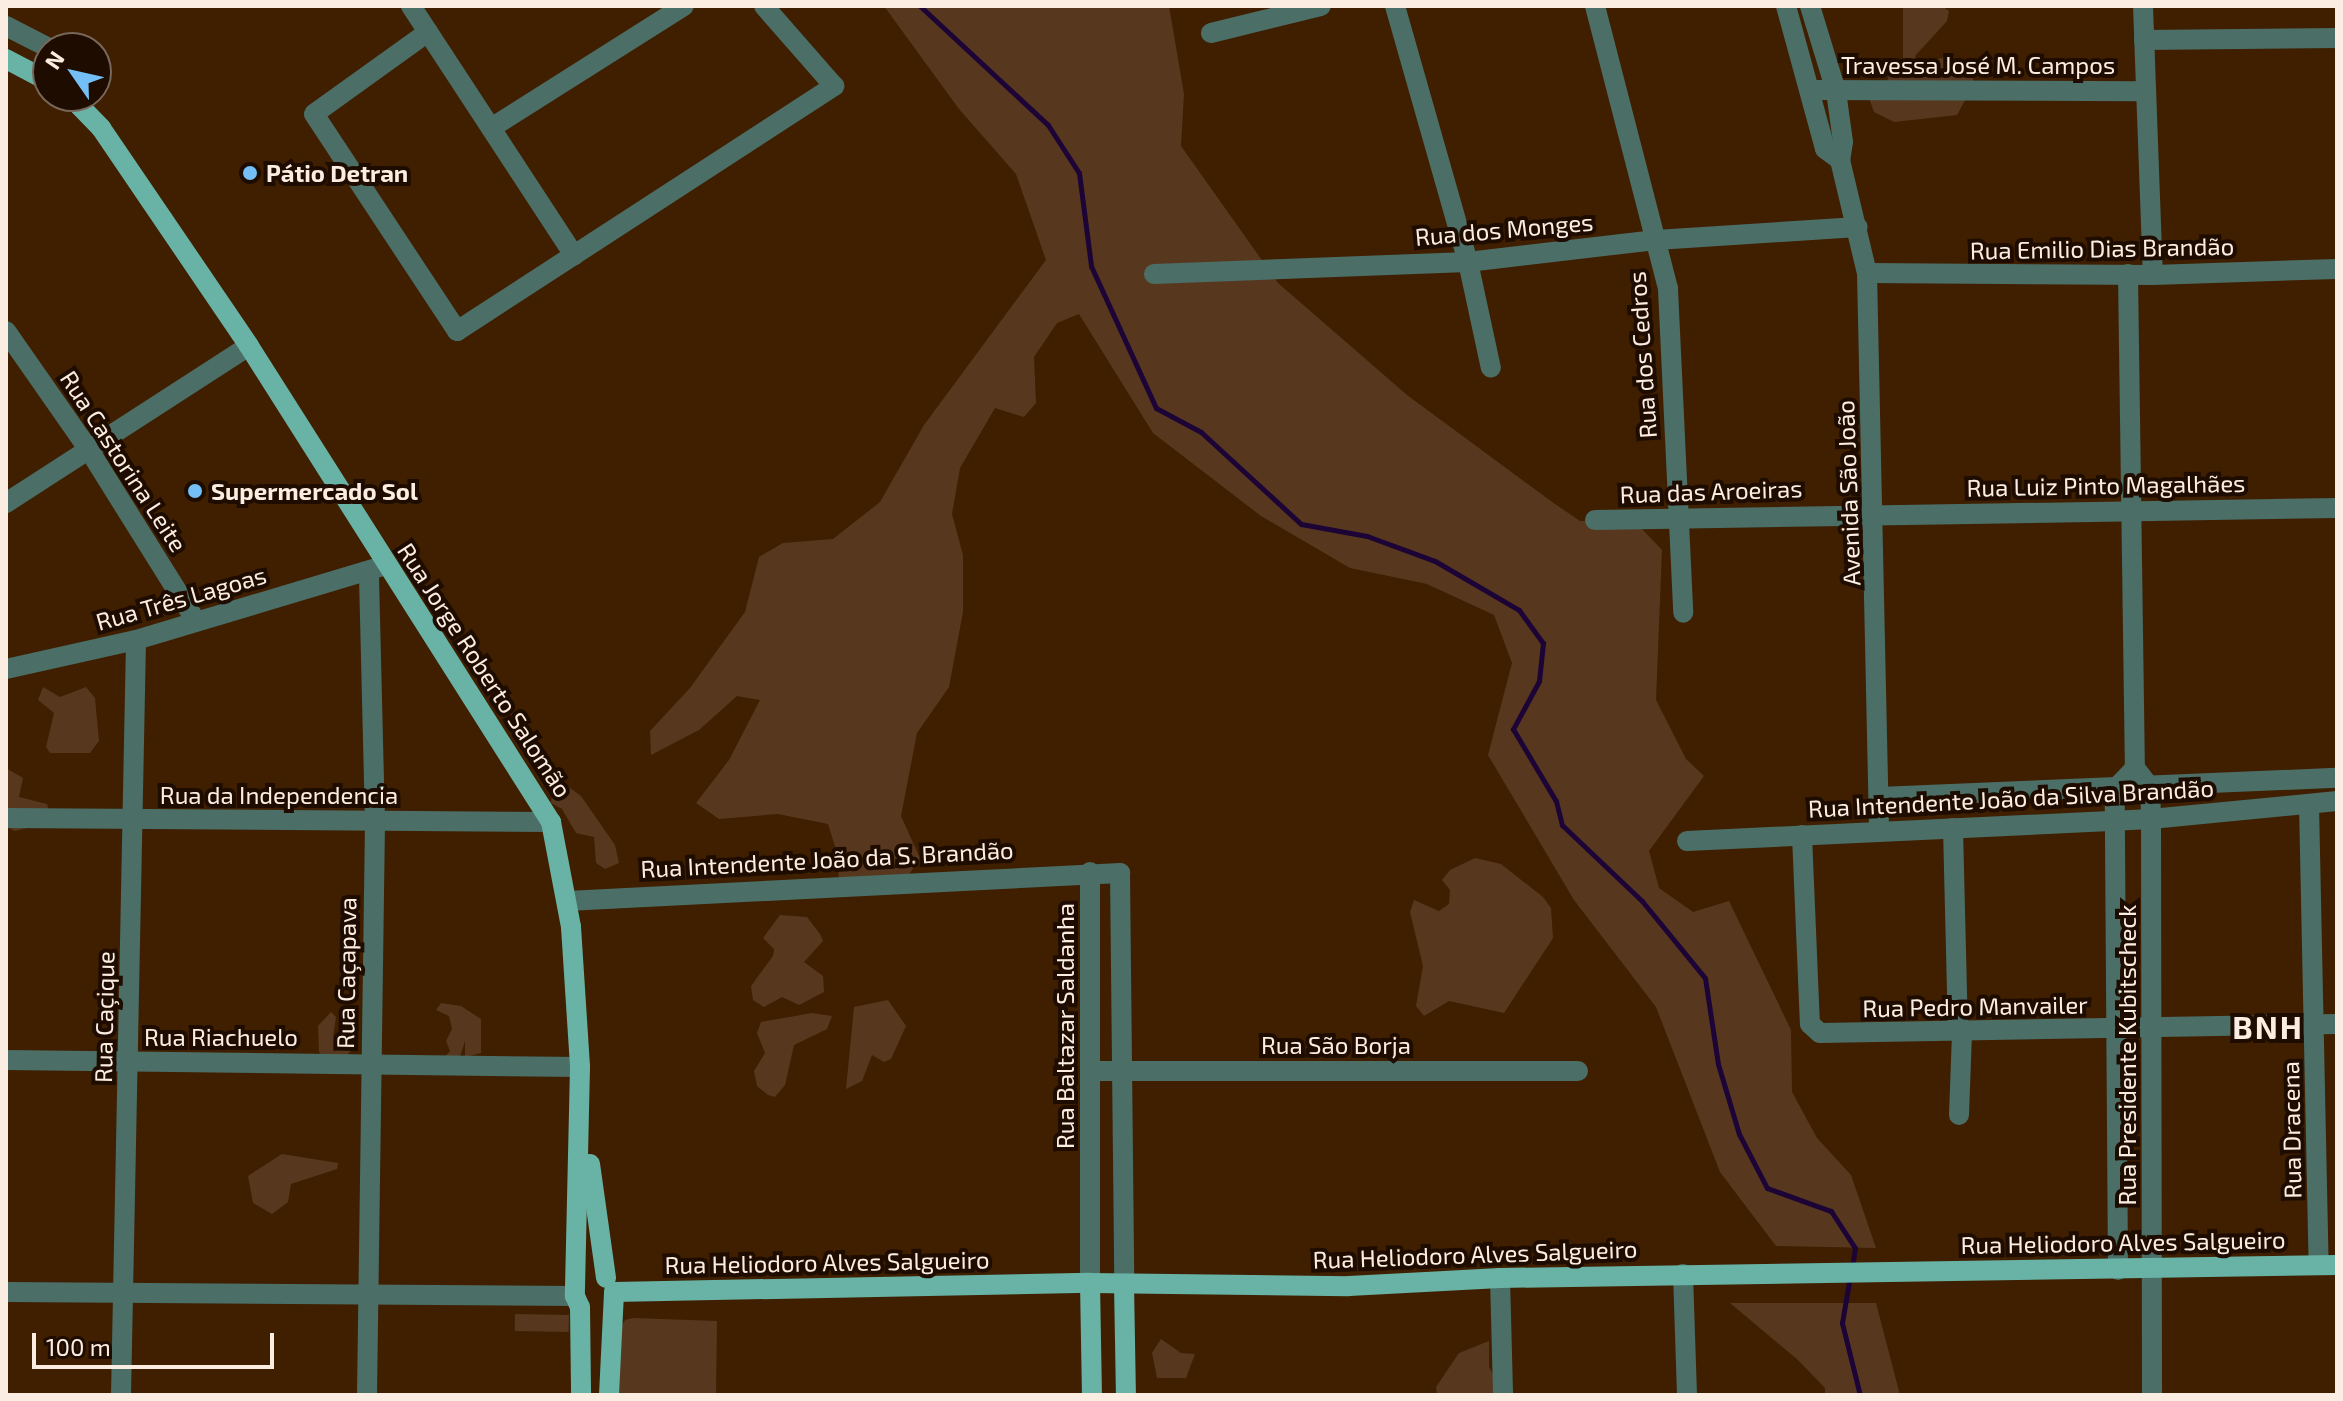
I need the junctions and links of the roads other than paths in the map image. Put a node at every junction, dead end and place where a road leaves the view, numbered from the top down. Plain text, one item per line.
1 (411, 6) edge
2 (684, 6) edge
3 (764, 6) edge
4 (1321, 6) edge
5 (1395, 6) edge
6 (1595, 6) edge
7 (1786, 6) edge
8 (1810, 6) edge
9 (2143, 6) edge
10 (6, 26) edge
11 (428, 32) junction
12 (1211, 33) dead end
13 (2337, 38) edge
14 (32, 39) edge
15 (2144, 40) junction
16 (6, 59) edge
17 (32, 73) edge
18 (1811, 90) junction
19 (1836, 91) junction
20 (2144, 91) junction
21 (86, 112) edge
22 (491, 128) junction
23 (1840, 160) junction
24 (1858, 227) junction
25 (1656, 240) junction
26 (574, 255) junction
27 (1468, 262) junction
28 (2337, 269) edge
29 (1867, 273) junction
30 (1154, 274) dead end
31 (2128, 274) junction
32 (2153, 275) junction
33 (6, 331) edge
34 (249, 346) junction
35 (1491, 368) dead end
36 (89, 450) junction
37 (6, 503) edge
38 (2337, 508) edge
39 (2132, 511) junction
40 (1876, 512) junction
41 (1679, 517) junction
42 (1595, 520) dead end
43 (378, 568) junction
44 (1683, 613) dead end
45 (196, 621) junction
46 (136, 640) junction
47 (6, 669) edge
48 (2135, 768) junction
49 (2337, 778) edge
50 (2150, 787) junction
51 (2115, 789) junction
52 (1879, 797) junction
53 (2337, 801) edge
54 (2309, 804) junction
55 (6, 818) edge
56 (2151, 819) junction
57 (133, 820) junction
58 (2116, 821) junction
59 (375, 822) junction
60 (551, 822) junction
61 (1879, 828) junction
62 (1953, 828) junction
63 (1802, 835) junction
64 (1687, 841) dead end
65 (1090, 872) junction
66 (567, 901) junction
67 (2337, 1024) edge
68 (2316, 1025) junction
69 (2119, 1030) junction
70 (2155, 1030) junction
71 (1960, 1032) junction
72 (6, 1060) edge
73 (130, 1062) junction
74 (371, 1063) junction
75 (580, 1067) junction
76 (1120, 1070) junction
77 (1093, 1071) junction
78 (1578, 1071) dead end
79 (1959, 1115) dead end
80 (582, 1124) junction
81 (2328, 1264) edge
82 (2154, 1269) junction
83 (2118, 1270) junction
84 (1683, 1274) junction
85 (1500, 1278) junction
86 (1090, 1283) junction
87 (1124, 1284) junction
88 (611, 1291) junction
89 (6, 1292) edge
90 (122, 1292) junction
91 (368, 1295) junction
92 (578, 1295) junction
93 (121, 1395) edge
94 (367, 1395) edge
95 (581, 1395) edge
96 (609, 1395) edge
97 (1092, 1395) edge
98 (1126, 1395) edge
99 (1503, 1395) edge
100 (1687, 1395) edge
101 (2152, 1395) edge

1 - 11 street
2 - 22 street
3 - 26 street
4 - 12 street
5 - 27 street
6 - 25 street, Rua dos Cedros
7 - 18 street, Avenida São João
8 - 19 street, Avenida São João
9 - 15 street
10 - 14 street
11 - 22 street
11 - 26 street
13 - 15 street
15 - 20 street
16 - 17 main road
18 - 19 street, Travessa José M. Campos
18 - 23 street, Avenida São João
19 - 20 street, Travessa José M. Campos
19 - 23 street, Avenida São João
20 - 32 street
21 - 34 main road, Rua Jorge Roberto Salomão
22 - 26 street
23 - 24 street, Avenida São João
24 - 25 street, Rua dos Monges
24 - 29 street, Avenida São João
25 - 27 street, Rua dos Monges
25 - 41 street, Rua dos Cedros
27 - 30 street, Rua dos Monges
27 - 35 street
28 - 32 street, Rua Emilio Dias Brandão
29 - 31 street, Rua Emilio Dias Brandão
29 - 40 street, Avenida São João
31 - 32 street, Rua Emilio Dias Brandão
31 - 39 street
33 - 36 street, Rua Castorina Leite
34 - 36 street
34 - 43 main road, Rua Jorge Roberto Salomão
36 - 37 street
36 - 45 street, Rua Castorina Leite
38 - 39 street, Rua Luiz Pinto Magalhães
39 - 40 street, Rua Luiz Pinto Magalhães
39 - 48 street
40 - 41 street, Rua das Aroeiras
40 - 52 street, Avenida São João
41 - 42 street, Rua das Aroeiras
41 - 44 street, Rua dos Cedros
43 - 45 street, Rua Três Lagoas
43 - 59 street, Rua Caçapava
43 - 60 main road, Rua Jorge Roberto Salomão
45 - 46 street, Rua Três Lagoas
46 - 47 street, Rua Três Lagoas
46 - 57 street, Rua Caçique
48 - 50 street
48 - 51 street
49 - 50 street, Rua Intendente João da Silva Brandão
50 - 51 street, Rua Intendente João da Silva Brandão
50 - 56 street, Rua Presidente Kubitscheck
51 - 52 street, Rua Intendente João da Silva Brandão
51 - 58 street, Rua Presidente Kubitscheck
52 - 61 street, Avenida São João
53 - 54 street, Rua Intendente João da Silva Brandão
54 - 56 street, Rua Intendente João da Silva Brandão
54 - 68 street, Rua Dracena
55 - 57 street, Rua da Independencia
56 - 58 street, Rua Intendente João da Silva Brandão
56 - 70 street, Rua Presidente Kubitscheck
57 - 59 street, Rua da Independencia
57 - 73 street, Rua Caçique
58 - 62 street, Rua Intendente João da Silva Brandão
58 - 69 street, Rua Presidente Kubitscheck
59 - 60 street, Rua da Independencia
59 - 74 street, Rua Caçapava
60 - 66 main road, Rua Jorge Roberto Salomão
61 - 62 street, Rua Intendente João da Silva Brandão
61 - 63 street, Rua Intendente João da Silva Brandão
62 - 71 street
63 - 64 street, Rua Intendente João da Silva Brandão
63 - 71 street, Rua Pedro Manvailer
65 - 66 street, Rua Intendente João da S. Brandão
65 - 76 street, Rua Baltazar Saldanha
65 - 77 street, Rua Baltazar Saldanha
66 - 75 main road, Rua Jorge Roberto Salomão
67 - 68 street, Rua Pedro Manvailer
68 - 70 street, Rua Pedro Manvailer
68 - 81 street, Rua Dracena
69 - 70 street, Rua Pedro Manvailer
69 - 71 street, Rua Pedro Manvailer
69 - 83 street, Rua Presidente Kubitscheck
70 - 82 street, Rua Presidente Kubitscheck
71 - 79 street
72 - 73 street, Rua Riachuelo
73 - 74 street, Rua Riachuelo
73 - 90 street, Rua Caçique
74 - 75 street, Rua Riachuelo
74 - 91 street, Rua Caçapava
75 - 80 main road, Rua Jorge Roberto Salomão
76 - 77 street, Rua São Borja
76 - 78 street, Rua São Borja
76 - 87 street, Rua Baltazar Saldanha
77 - 86 street, Rua Baltazar Saldanha
80 - 88 main road, Rua Jorge Roberto Salomão
80 - 92 main road, Rua Jorge Roberto Salomão
81 - 82 main road, Rua Heliodoro Alves Salgueiro
82 - 83 main road, Rua Heliodoro Alves Salgueiro
82 - 101 street, Rua Presidente Kubitscheck
83 - 84 main road, Rua Heliodoro Alves Salgueiro
84 - 85 main road, Rua Heliodoro Alves Salgueiro
84 - 100 street
85 - 87 main road, Rua Heliodoro Alves Salgueiro
85 - 99 street
86 - 87 main road, Rua Heliodoro Alves Salgueiro
86 - 88 main road, Rua Heliodoro Alves Salgueiro
86 - 97 main road, Rua Baltazar Saldanha
87 - 98 main road, Rua Baltazar Saldanha
88 - 92 main road
88 - 92 main road
88 - 96 main road, Rua Jorge Roberto Salomão
89 - 90 street
90 - 91 street
90 - 93 street, Rua Caçique
91 - 92 street
91 - 94 street, Rua Caçapava
92 - 95 main road, Rua Jorge Roberto Salomão

